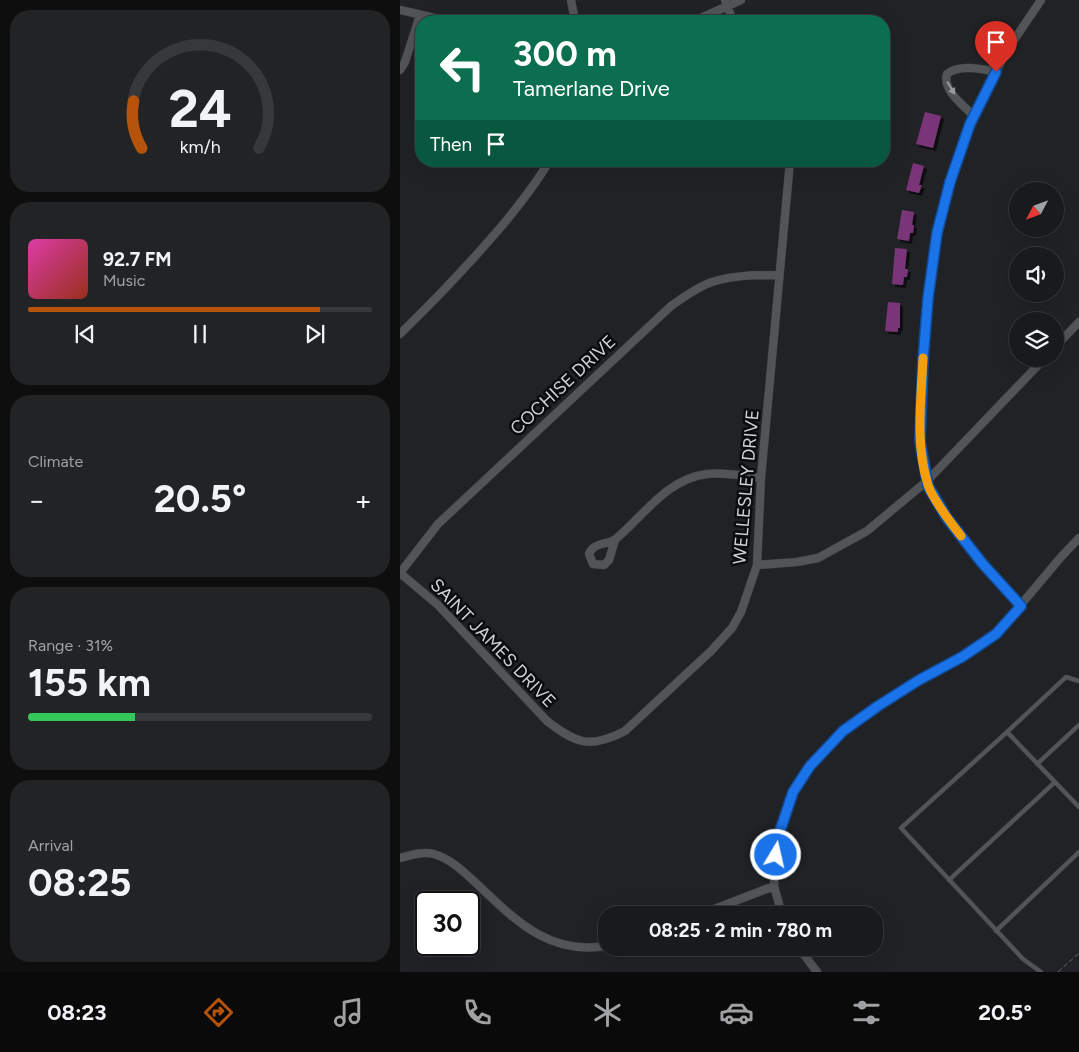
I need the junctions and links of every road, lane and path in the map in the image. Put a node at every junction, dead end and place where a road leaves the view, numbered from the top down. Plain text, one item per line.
1 (571, 0) edge
2 (741, 0) edge
3 (1041, 0) edge
4 (726, 4) edge
5 (400, 10) edge
6 (420, 15) edge
7 (574, 15) edge
8 (705, 15) edge
9 (415, 31) edge
10 (400, 70) edge
11 (996, 72) junction
12 (974, 116) junction
13 (545, 167) edge
14 (789, 167) edge
15 (779, 275) junction
16 (1079, 322) edge
17 (400, 334) edge
18 (1064, 338) edge
19 (1036, 367) edge
20 (761, 478) junction
21 (927, 481) junction
22 (1079, 538) edge
23 (615, 540) dead end
24 (757, 565) junction
25 (400, 573) edge
26 (1021, 606) junction
27 (1079, 682) edge
28 (1079, 725) edge
29 (1007, 732) junction
30 (564, 734) joint
31 (1037, 764) junction
32 (1055, 782) junction
33 (1079, 807) edge
34 (1079, 852) edge
35 (400, 858) edge
36 (949, 880) junction
37 (774, 886) junction
38 (722, 906) edge
39 (780, 906) edge
40 (996, 931) junction
41 (598, 947) edge
42 (1079, 953) edge
43 (805, 956) edge
44 (817, 972) edge
45 (1041, 972) edge
46 (1058, 972) edge

1 - 7 street
2 - 4 street
3 - 11 street
4 - 8 street
5 - 6 street
9 - 10 street
11 - 12 street
11 -> 12 street
12 - 21 street
13 - 17 street
14 - 15 street, WELLESLEY DRIVE
15 - 20 street, WELLESLEY DRIVE
15 - 25 street, COCHISE DRIVE
16 - 18 street
19 - 21 street
20 - 23 street
20 - 24 street, WELLESLEY DRIVE
21 - 24 street
21 - 26 street
22 - 26 street
24 - 30 street, WELLESLEY DRIVE
25 - 30 street, SAINT JAMES DRIVE
26 - 37 street
27 - 29 lane
28 - 31 lane
29 - 31 lane
29 - 36 lane
31 - 32 lane
32 - 33 lane
32 - 36 lane
34 - 40 lane
35 - 41 street
36 - 40 lane
37 - 38 street
37 - 39 street
40 - 45 lane
42 - 46 path
43 - 44 street

